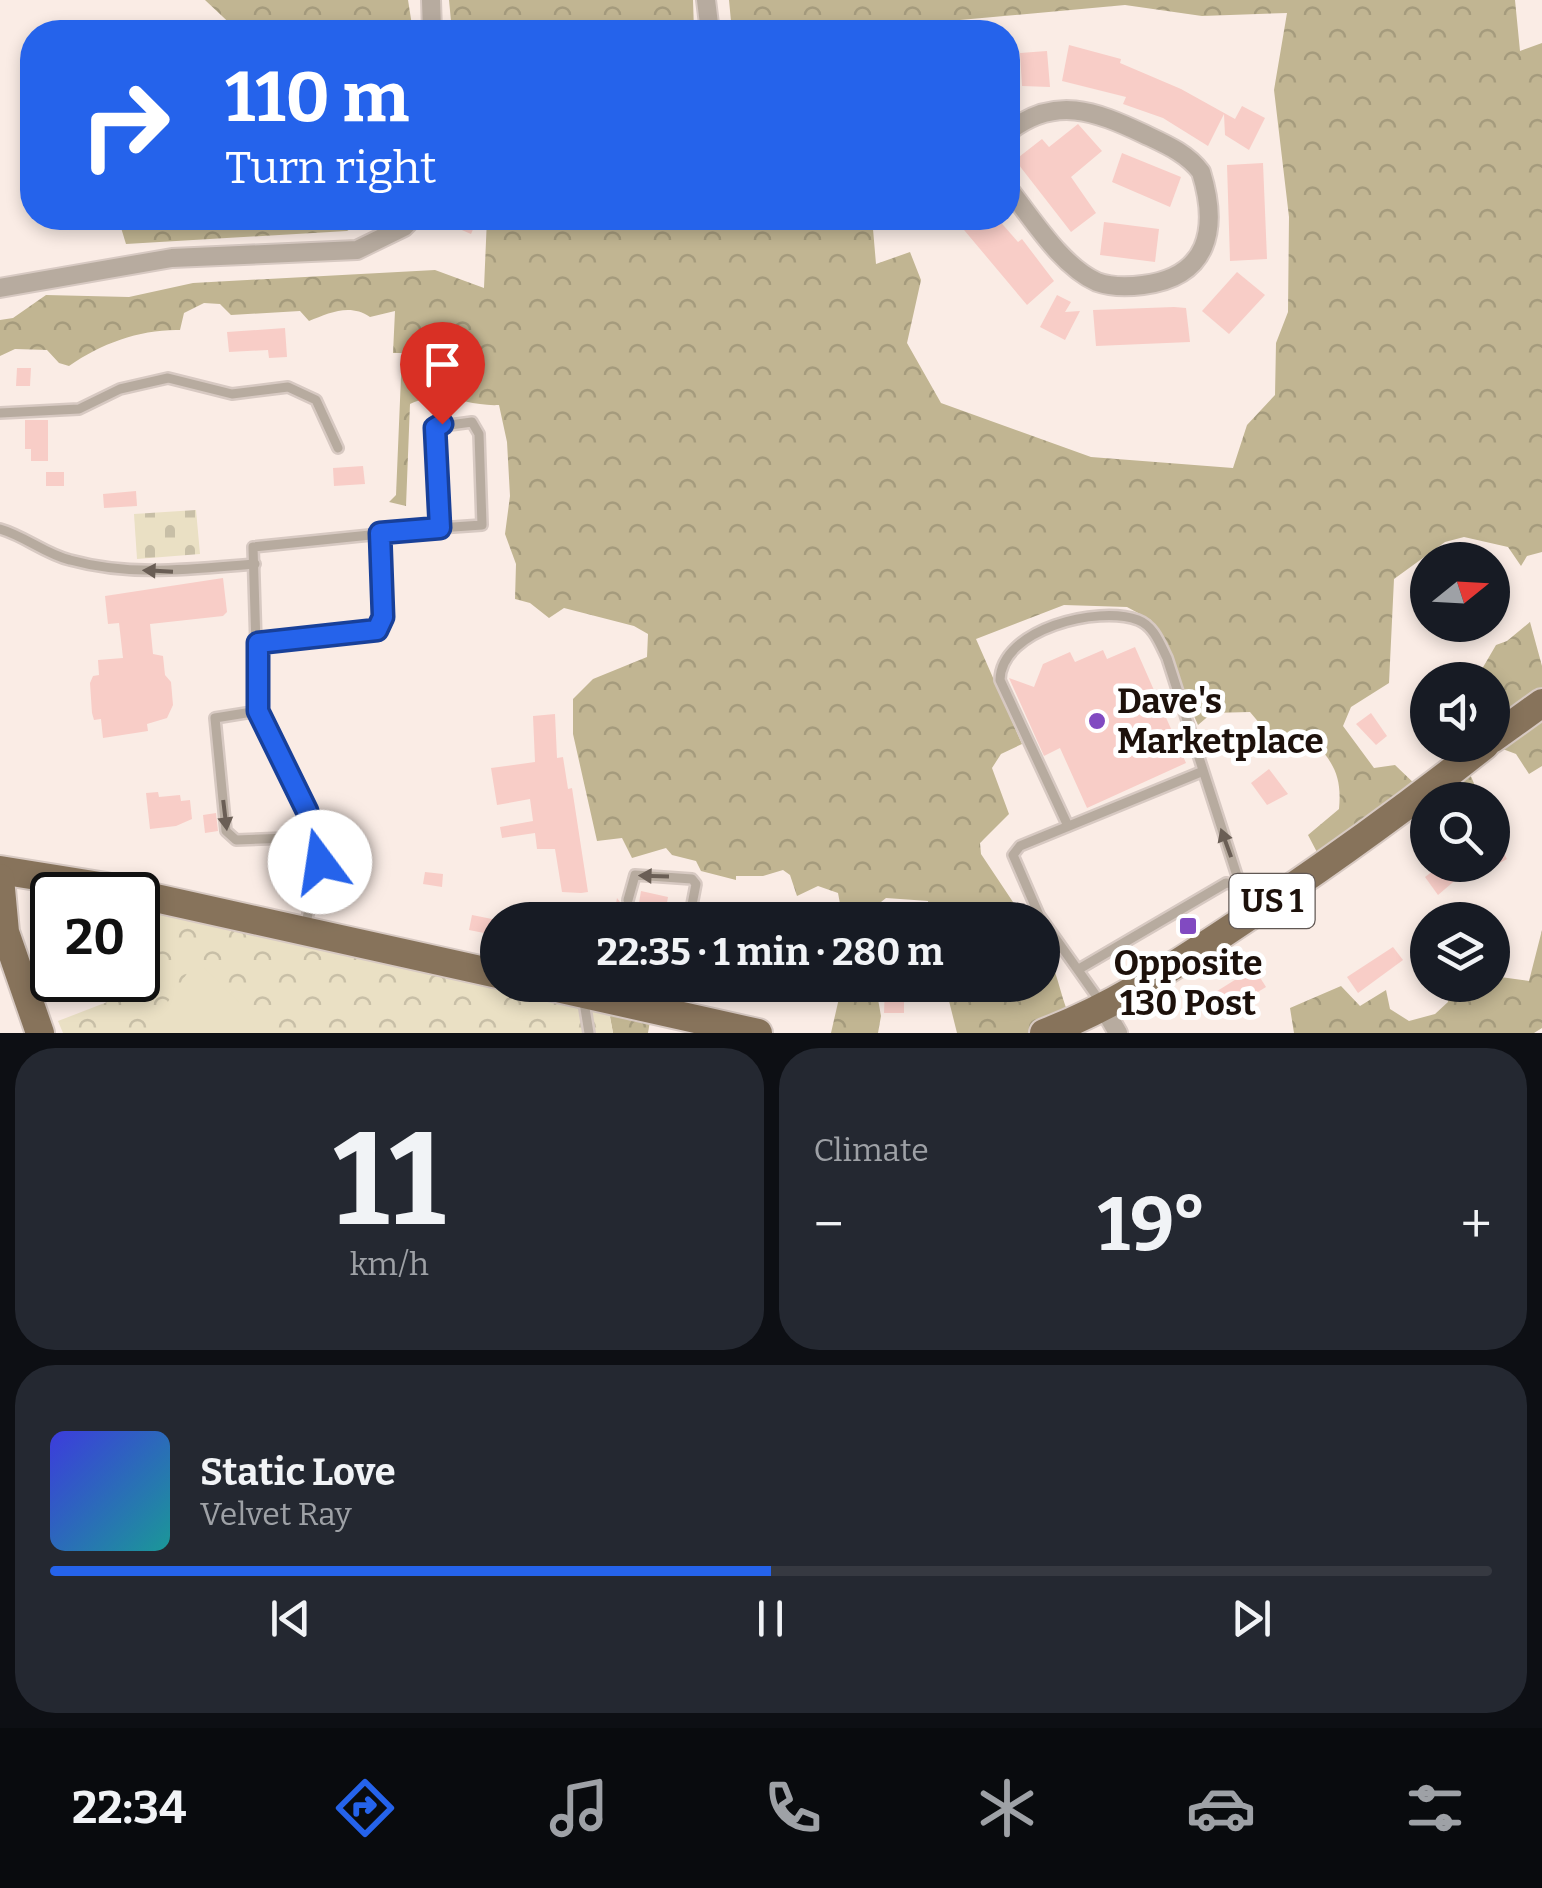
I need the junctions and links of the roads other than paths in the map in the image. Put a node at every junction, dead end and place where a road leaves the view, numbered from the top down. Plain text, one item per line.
1 (1020, 124) edge
2 (1020, 202) edge
3 (398, 230) edge
4 (0, 288) edge
5 (0, 412) edge
6 (338, 448) dead end
7 (0, 528) edge
8 (440, 528) junction
9 (380, 533) junction
10 (255, 564) junction
11 (258, 643) junction
12 (1542, 702) edge
13 (258, 711) junction
14 (1510, 726) edge
15 (1464, 762) edge
16 (1201, 772) junction
17 (1068, 826) junction
18 (315, 837) junction
19 (0, 870) edge
20 (0, 878) edge
21 (1240, 885) junction
22 (628, 900) dead end
23 (692, 902) edge
24 (1262, 908) junction
25 (304, 930) junction
26 (480, 965) edge
27 (1080, 969) junction
28 (598, 1002) edge
29 (631, 1002) edge
30 (674, 1002) edge
31 (1103, 1006) junction
32 (671, 1015) junction
33 (40, 1033) edge
34 (590, 1033) edge
35 (758, 1033) edge
36 (1044, 1033) edge
37 (1118, 1033) edge

1 - 2 street
3 - 4 street
5 - 6 lane
10 -> 7 lane
8 - 8 lane
8 - 9 lane
9 - 10 lane
9 - 11 lane
10 - 11 lane
11 - 13 lane
12 - 14 main road
13 - 18 lane
13 -> 18 lane
15 - 24 main road, US 1
16 - 17 lane
16 - 17 lane
21 -> 16 lane
17 - 27 lane
18 - 25 lane
19 - 25 main road
20 - 33 main road
21 - 24 lane
21 - 27 lane
23 -> 22 lane
24 - 31 main road, US 1
25 - 26 main road
27 - 31 lane
28 - 34 lane
29 - 32 main road
30 - 32 lane
31 - 36 main road, US 1
31 - 37 street
32 - 35 main road

